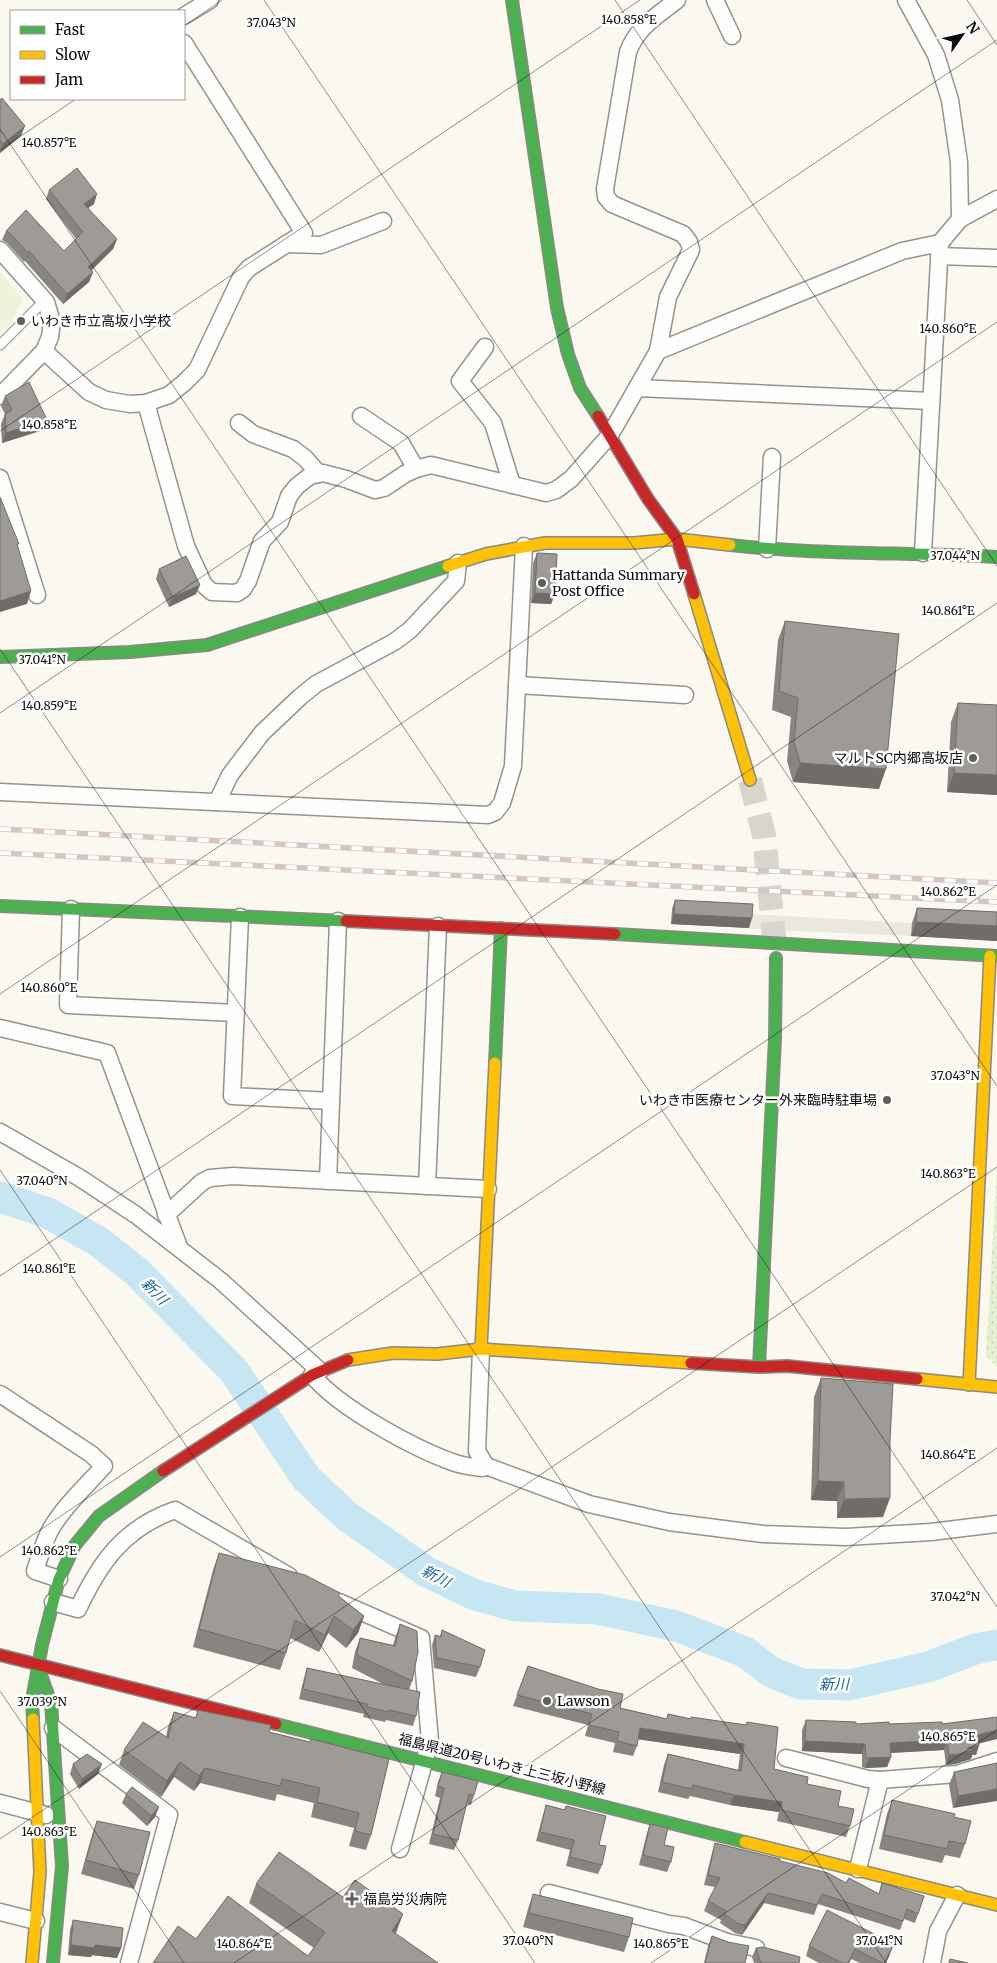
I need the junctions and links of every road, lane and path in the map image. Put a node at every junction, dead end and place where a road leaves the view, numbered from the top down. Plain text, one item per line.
1 (210, 0) edge
2 (512, 0) edge
3 (677, 0) edge
4 (715, 0) edge
5 (906, 0) edge
6 (185, 15) edge
7 (732, 36) dead end
8 (185, 45) edge
9 (997, 199) edge
10 (960, 219) junction
11 (383, 221) dead end
12 (286, 244) junction
13 (0, 250) edge
14 (939, 250) junction
15 (997, 258) edge
16 (44, 300) junction
17 (0, 345) edge
18 (485, 347) dead end
19 (44, 351) junction
20 (658, 351) junction
21 (638, 388) junction
22 (0, 396) edge
23 (931, 400) junction
24 (146, 403) junction
25 (361, 416) dead end
26 (239, 423) dead end
27 (610, 435) junction
28 (772, 457) dead end
29 (416, 469) junction
30 (319, 474) junction
31 (0, 478) edge
32 (512, 485) junction
33 (676, 539) junction
34 (524, 546) junction
35 (767, 548) junction
36 (923, 553) junction
37 (997, 557) edge
38 (458, 563) junction
39 (37, 594) dead end
40 (0, 657) edge
41 (517, 685) junction
42 (685, 695) dead end
43 (750, 780) tunnel mouth
44 (0, 792) edge
45 (217, 802) junction
46 (0, 906) edge
47 (71, 909) junction
48 (240, 916) junction
49 (338, 921) junction
50 (438, 926) junction
51 (501, 928) junction
52 (993, 956) edge
53 (776, 958) tunnel mouth
54 (236, 1013) junction
55 (0, 1028) edge
56 (331, 1101) junction
57 (0, 1132) edge
58 (328, 1181) junction
59 (427, 1186) junction
60 (488, 1189) junction
61 (166, 1215) junction
62 (180, 1249) junction
63 (481, 1349) junction
64 (759, 1367) junction
65 (311, 1376) junction
66 (969, 1384) junction
67 (997, 1386) edge
68 (0, 1394) edge
69 (486, 1466) junction
70 (997, 1524) edge
71 (59, 1579) junction
72 (305, 1585) edge
73 (321, 1593) edge
74 (53, 1602) junction
75 (0, 1655) edge
76 (38, 1665) junction
77 (53, 1728) junction
78 (786, 1758) dead end
79 (997, 1760) edge
80 (426, 1761) junction
81 (880, 1780) junction
82 (0, 1803) edge
83 (37, 1813) junction
84 (59, 1819) junction
85 (400, 1849) dead end
86 (858, 1869) junction
87 (549, 1893) dead end
88 (957, 1895) junction
89 (997, 1904) edge
90 (0, 1912) edge
91 (36, 1921) junction
92 (756, 1948) edge
93 (32, 1963) edge
94 (53, 1963) edge
95 (129, 1963) edge
96 (932, 1963) edge

1 - 6 street
2 - 27 street
3 - 20 street
4 - 7 street
5 - 10 street
8 - 12 street
9 - 10 street
10 - 14 street
11 - 12 street
12 - 24 street
13 - 16 street
14 - 15 street
14 - 20 street
14 - 23 street
16 - 17 lane
16 - 19 street
18 - 32 street
19 - 22 street
19 - 24 street
20 - 21 street
21 - 23 street
21 - 27 street
23 - 36 street
24 - 30 street
25 - 29 street
26 - 30 street
27 - 32 street
27 - 33 street
28 - 35 street
29 - 30 street
29 - 32 street
31 - 39 street
33 - 34 street
33 - 35 street
33 - 43 street
34 - 38 street
34 - 41 street
35 - 36 street
36 - 37 street
38 - 40 street
38 - 45 street
41 - 42 street
41 - 45 street
44 - 45 street
46 - 47 street
47 - 48 street
47 - 54 street
48 - 49 street
48 - 54 street
49 - 50 street
49 - 56 street
50 - 51 street
50 - 59 street
51 - 52 street
51 - 60 street
52 - 66 street
53 - 64 street
54 - 56 street
55 - 61 street
56 - 58 street
57 - 62 street
58 - 59 street
58 - 61 street
59 - 60 street
60 - 63 street
61 - 62 street
62 - 65 street
63 - 64 street
63 - 65 street
63 - 69 street
64 - 66 street
65 - 69 street
65 - 71 street
66 - 67 street
68 - 71 street
69 - 70 street
71 - 74 street
72 - 74 street
73 - 80 street
74 - 76 street
75 - 76 street, 福島県道20号いわき上三坂小野線
76 - 77 street
76 - 80 street, 福島県道20号いわき上三坂小野線
76 - 83 street
77 - 84 street
77 - 95 street
78 - 81 street
79 - 81 street
80 - 85 street
80 - 86 street, 福島県道20号いわき上三坂小野線
81 - 86 street
82 - 83 street
83 - 84 street
83 - 91 street
84 - 94 street
86 - 88 street, 福島県道20号いわき上三坂小野線
87 - 92 street
88 - 89 street, 福島県道20号いわき上三坂小野線
88 - 96 street
90 - 91 street
91 - 93 street

